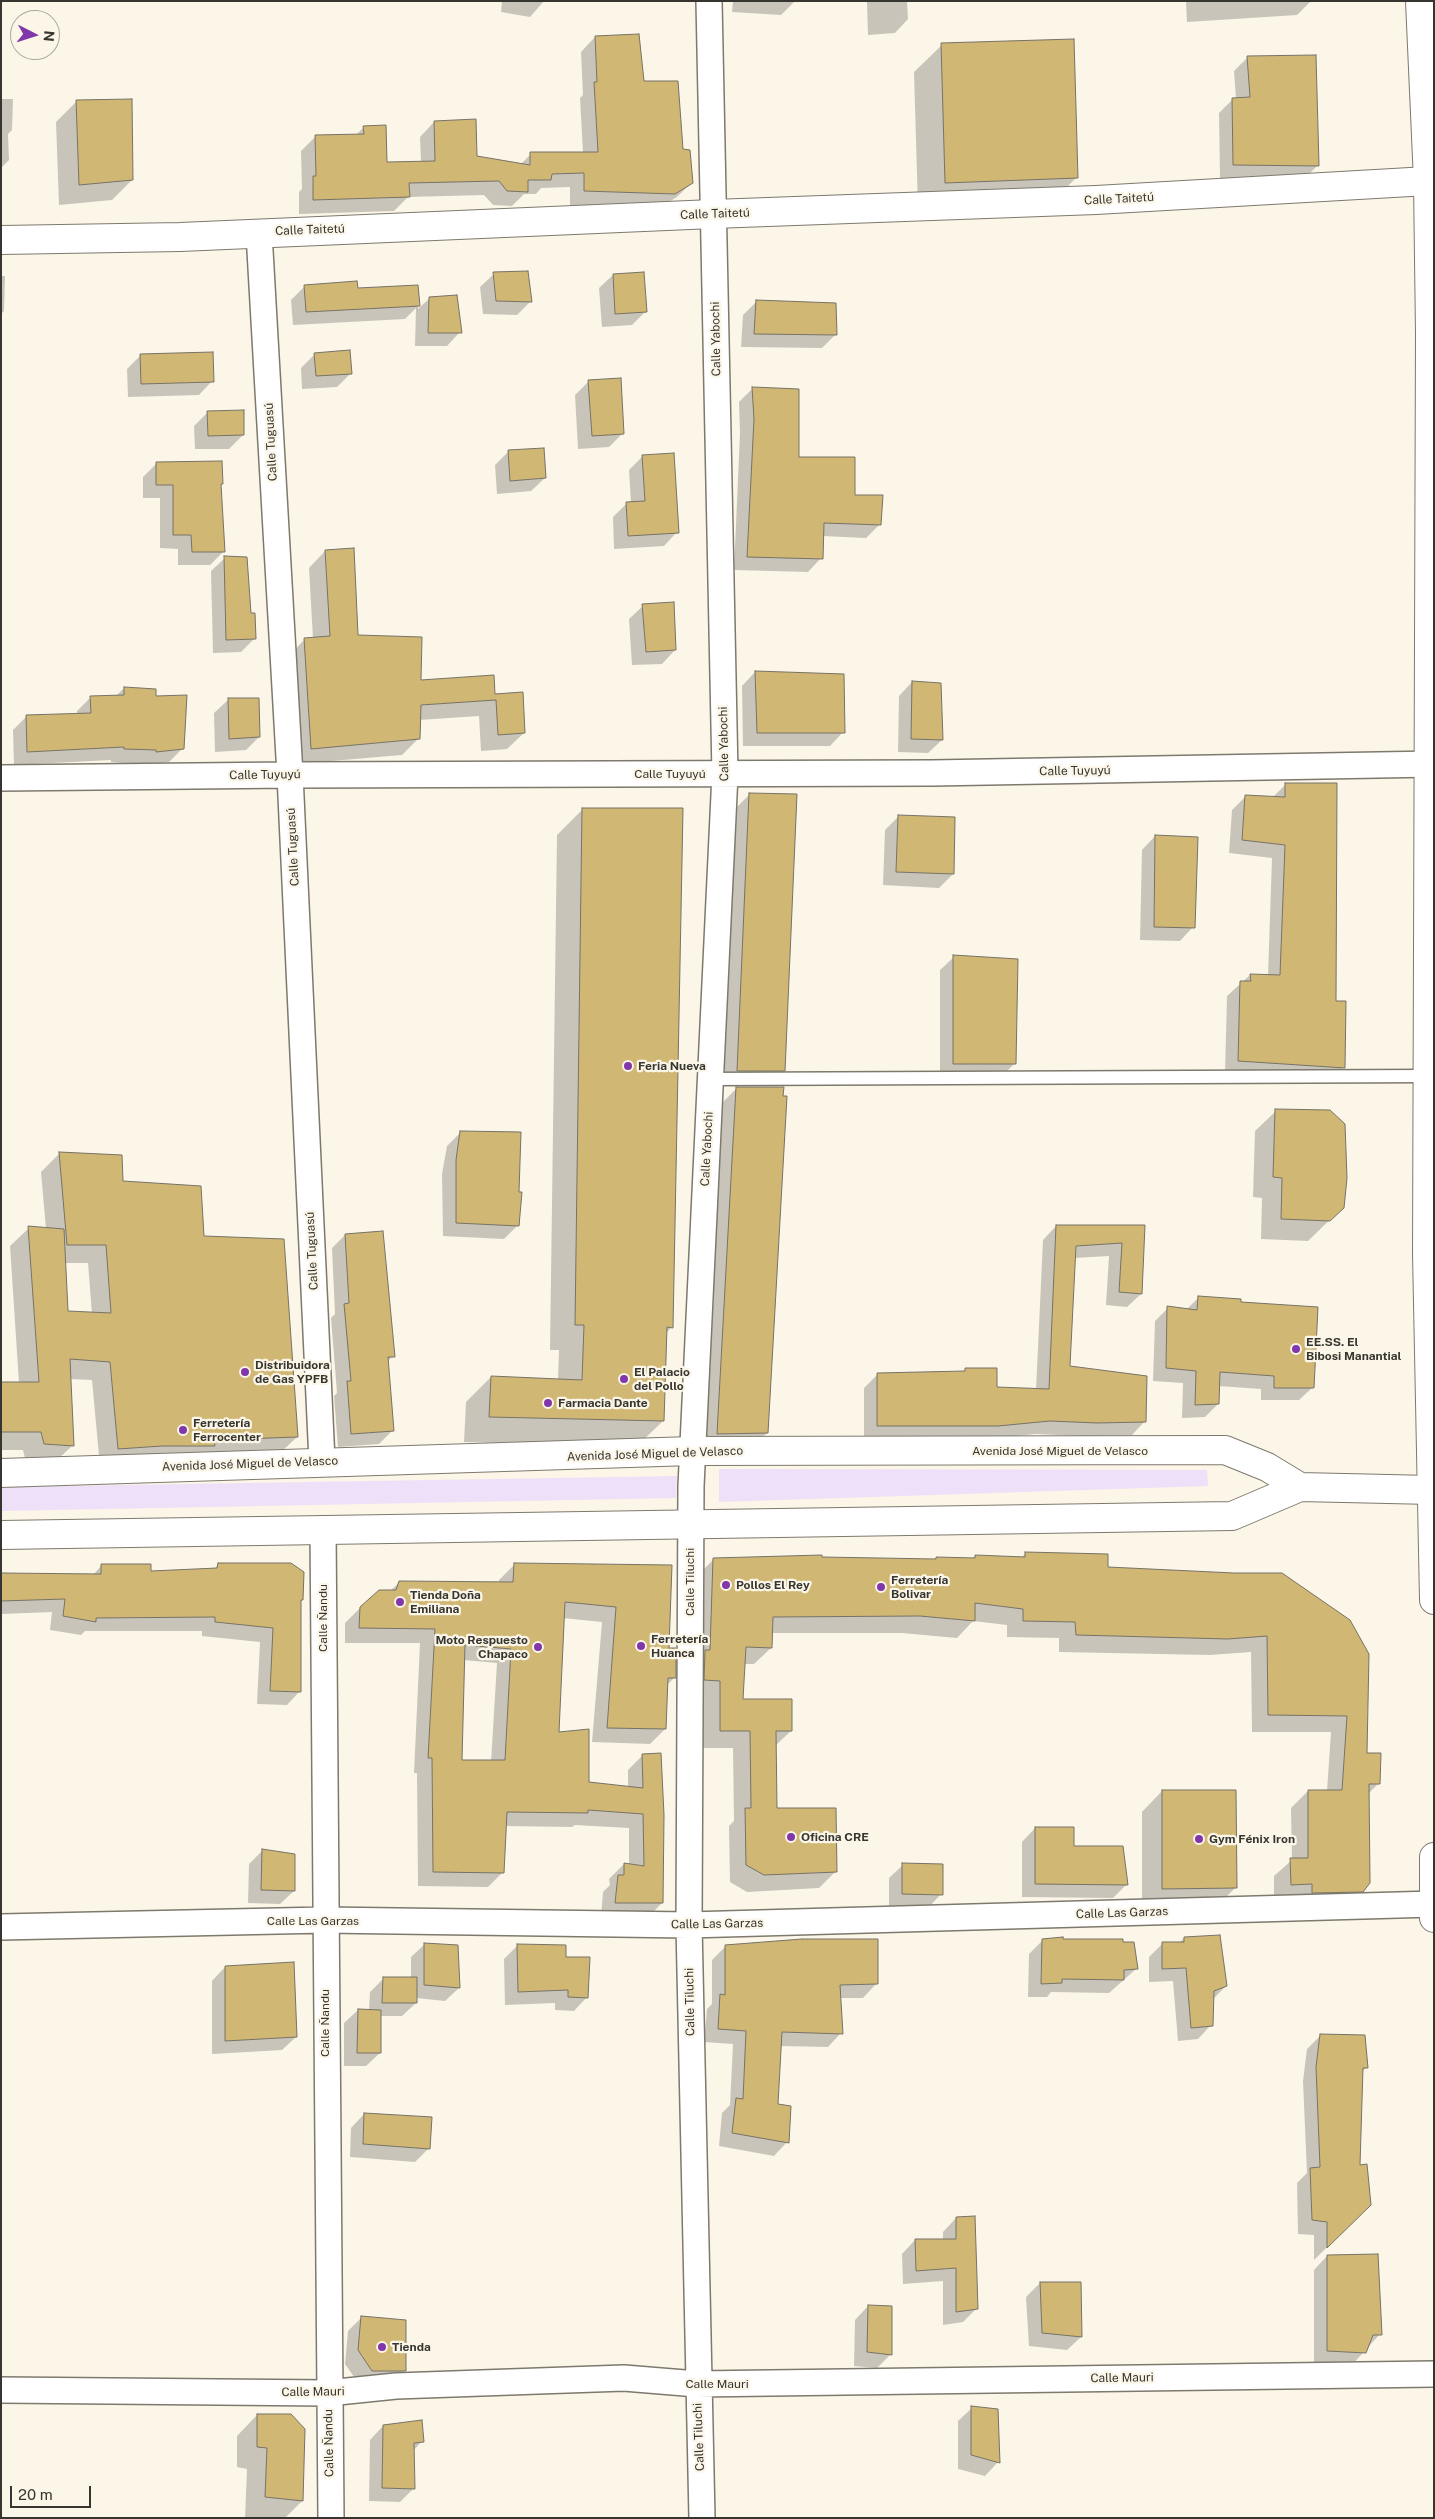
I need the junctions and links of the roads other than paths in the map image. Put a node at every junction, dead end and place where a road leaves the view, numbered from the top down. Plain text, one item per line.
1 (708, 1) edge
2 (1420, 1) edge
3 (1428, 181) junction
4 (713, 214) junction
5 (259, 233) junction
6 (1, 240) edge
7 (1431, 764) edge
8 (725, 774) junction
9 (290, 775) junction
10 (1, 778) edge
11 (1428, 1076) junction
12 (710, 1079) junction
13 (692, 1451) junction
14 (322, 1461) junction
15 (1, 1473) edge
16 (691, 1486) joint
17 (1300, 1487) junction
18 (1432, 1490) junction
19 (691, 1524) junction
20 (322, 1529) junction
21 (1, 1535) edge
22 (1434, 1600) edge
23 (1434, 1857) edge
24 (1434, 1904) edge
25 (1434, 1918) edge
26 (324, 1920) junction
27 (689, 1925) junction
28 (1, 1927) edge
29 (1434, 2374) edge
30 (697, 2384) junction
31 (1, 2390) edge
32 (328, 2393) junction
33 (330, 2518) edge
34 (702, 2518) edge

1 - 4 street, Calle Yabochi
2 - 3 main road
3 - 4 main road, Calle Taitetú
3 - 7 main road
4 - 5 main road, Calle Taitetú
4 - 8 street, Calle Yabochi
5 - 6 main road, Calle Taitetú
5 - 9 street, Calle Tuguasú
7 - 8 street, Calle Tuyuyú
7 - 11 main road
8 - 9 street, Calle Tuyuyú
8 - 12 street, Calle Yabochi
9 - 10 street, Calle Tuyuyú
9 - 14 street, Calle Tuguasú
11 - 12 lane
11 - 18 main road
12 - 13 street, Calle Yabochi
13 - 14 main road, Avenida José Miguel de Velasco
13 - 16 street, Calle Yabochi
13 - 17 main road, Avenida José Miguel de Velasco
14 - 15 main road, Avenida José Miguel de Velasco
16 - 19 street, Calle Tiluchi
17 - 18 main road, Avenida José Miguel de Velasco
17 - 19 main road, Avenida José Miguel de Velasco
18 - 22 main road
19 - 20 main road, Avenida José Miguel de Velasco
19 - 27 street, Calle Tiluchi
20 - 21 main road, Avenida José Miguel de Velasco
20 - 26 street, Calle Ñandu
23 - 24 main road
24 - 25 main road
24 - 27 street, Calle Las Garzas
26 - 27 street, Calle Las Garzas
26 - 28 street, Calle Las Garzas
26 - 32 street, Calle Ñandu
27 - 30 street, Calle Tiluchi
29 - 30 street, Calle Mauri
30 - 32 street, Calle Mauri
30 - 34 street, Calle Tiluchi
31 - 32 street, Calle Mauri
32 - 33 street, Calle Ñandu

